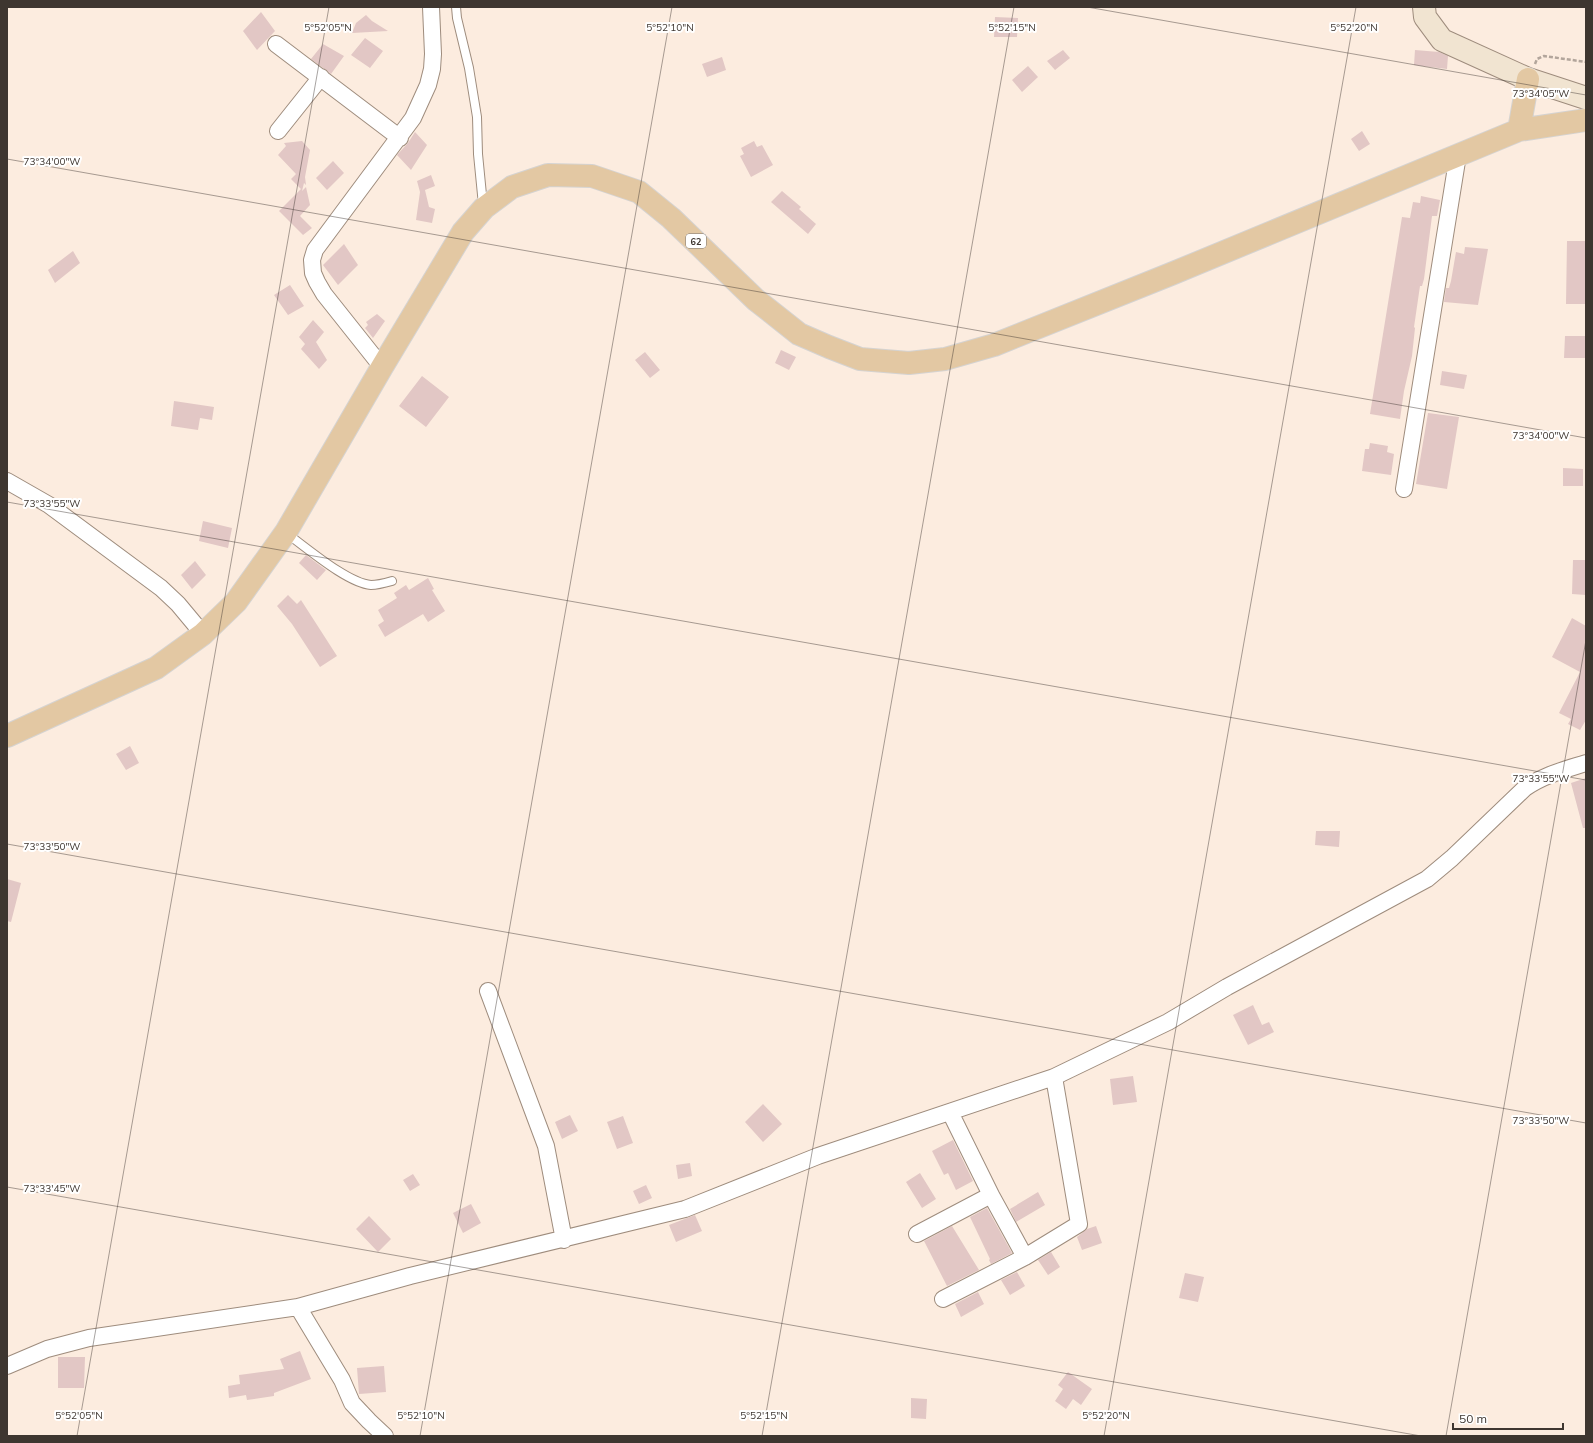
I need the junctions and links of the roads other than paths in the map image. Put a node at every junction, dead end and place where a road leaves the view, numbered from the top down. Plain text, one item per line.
1 (431, 7) edge
2 (456, 7) edge
3 (1424, 7) edge
4 (276, 44) dead end
5 (321, 77) junction
6 (1528, 79) junction
7 (1586, 98) edge
8 (1586, 120) edge
9 (1519, 130) junction
10 (278, 131) dead end
11 (400, 138) junction
12 (1458, 155) junction
13 (484, 208) junction
14 (382, 367) junction
15 (7, 480) edge
16 (1404, 489) dead end
17 (286, 532) junction
18 (392, 581) dead end
19 (203, 634) junction
20 (7, 736) edge
21 (1586, 763) edge
22 (488, 991) dead end
23 (1054, 1077) junction
24 (950, 1112) junction
25 (991, 1195) junction
26 (917, 1234) dead end
27 (564, 1240) junction
28 (1025, 1257) junction
29 (943, 1299) dead end
30 (298, 1307) junction
31 (7, 1366) edge
32 (385, 1436) edge

1 - 11 street
2 - 13 lane
3 - 6 main road
4 - 5 street
5 - 10 street
5 - 11 street
6 - 7 main road
6 - 9 main road
8 - 9 main road, 62
9 - 12 main road, 62
11 - 14 street
12 - 13 main road, 62
12 - 16 street
13 - 14 main road, 62
14 - 17 main road, 62
15 - 19 street
17 - 18 lane
17 - 19 main road, 62
19 - 20 main road, 62
21 - 23 street
22 - 27 street
23 - 24 street
23 - 28 street
24 - 25 street
24 - 27 street
25 - 26 street
25 - 28 street
27 - 30 street
28 - 29 street
30 - 31 street
30 - 32 street

